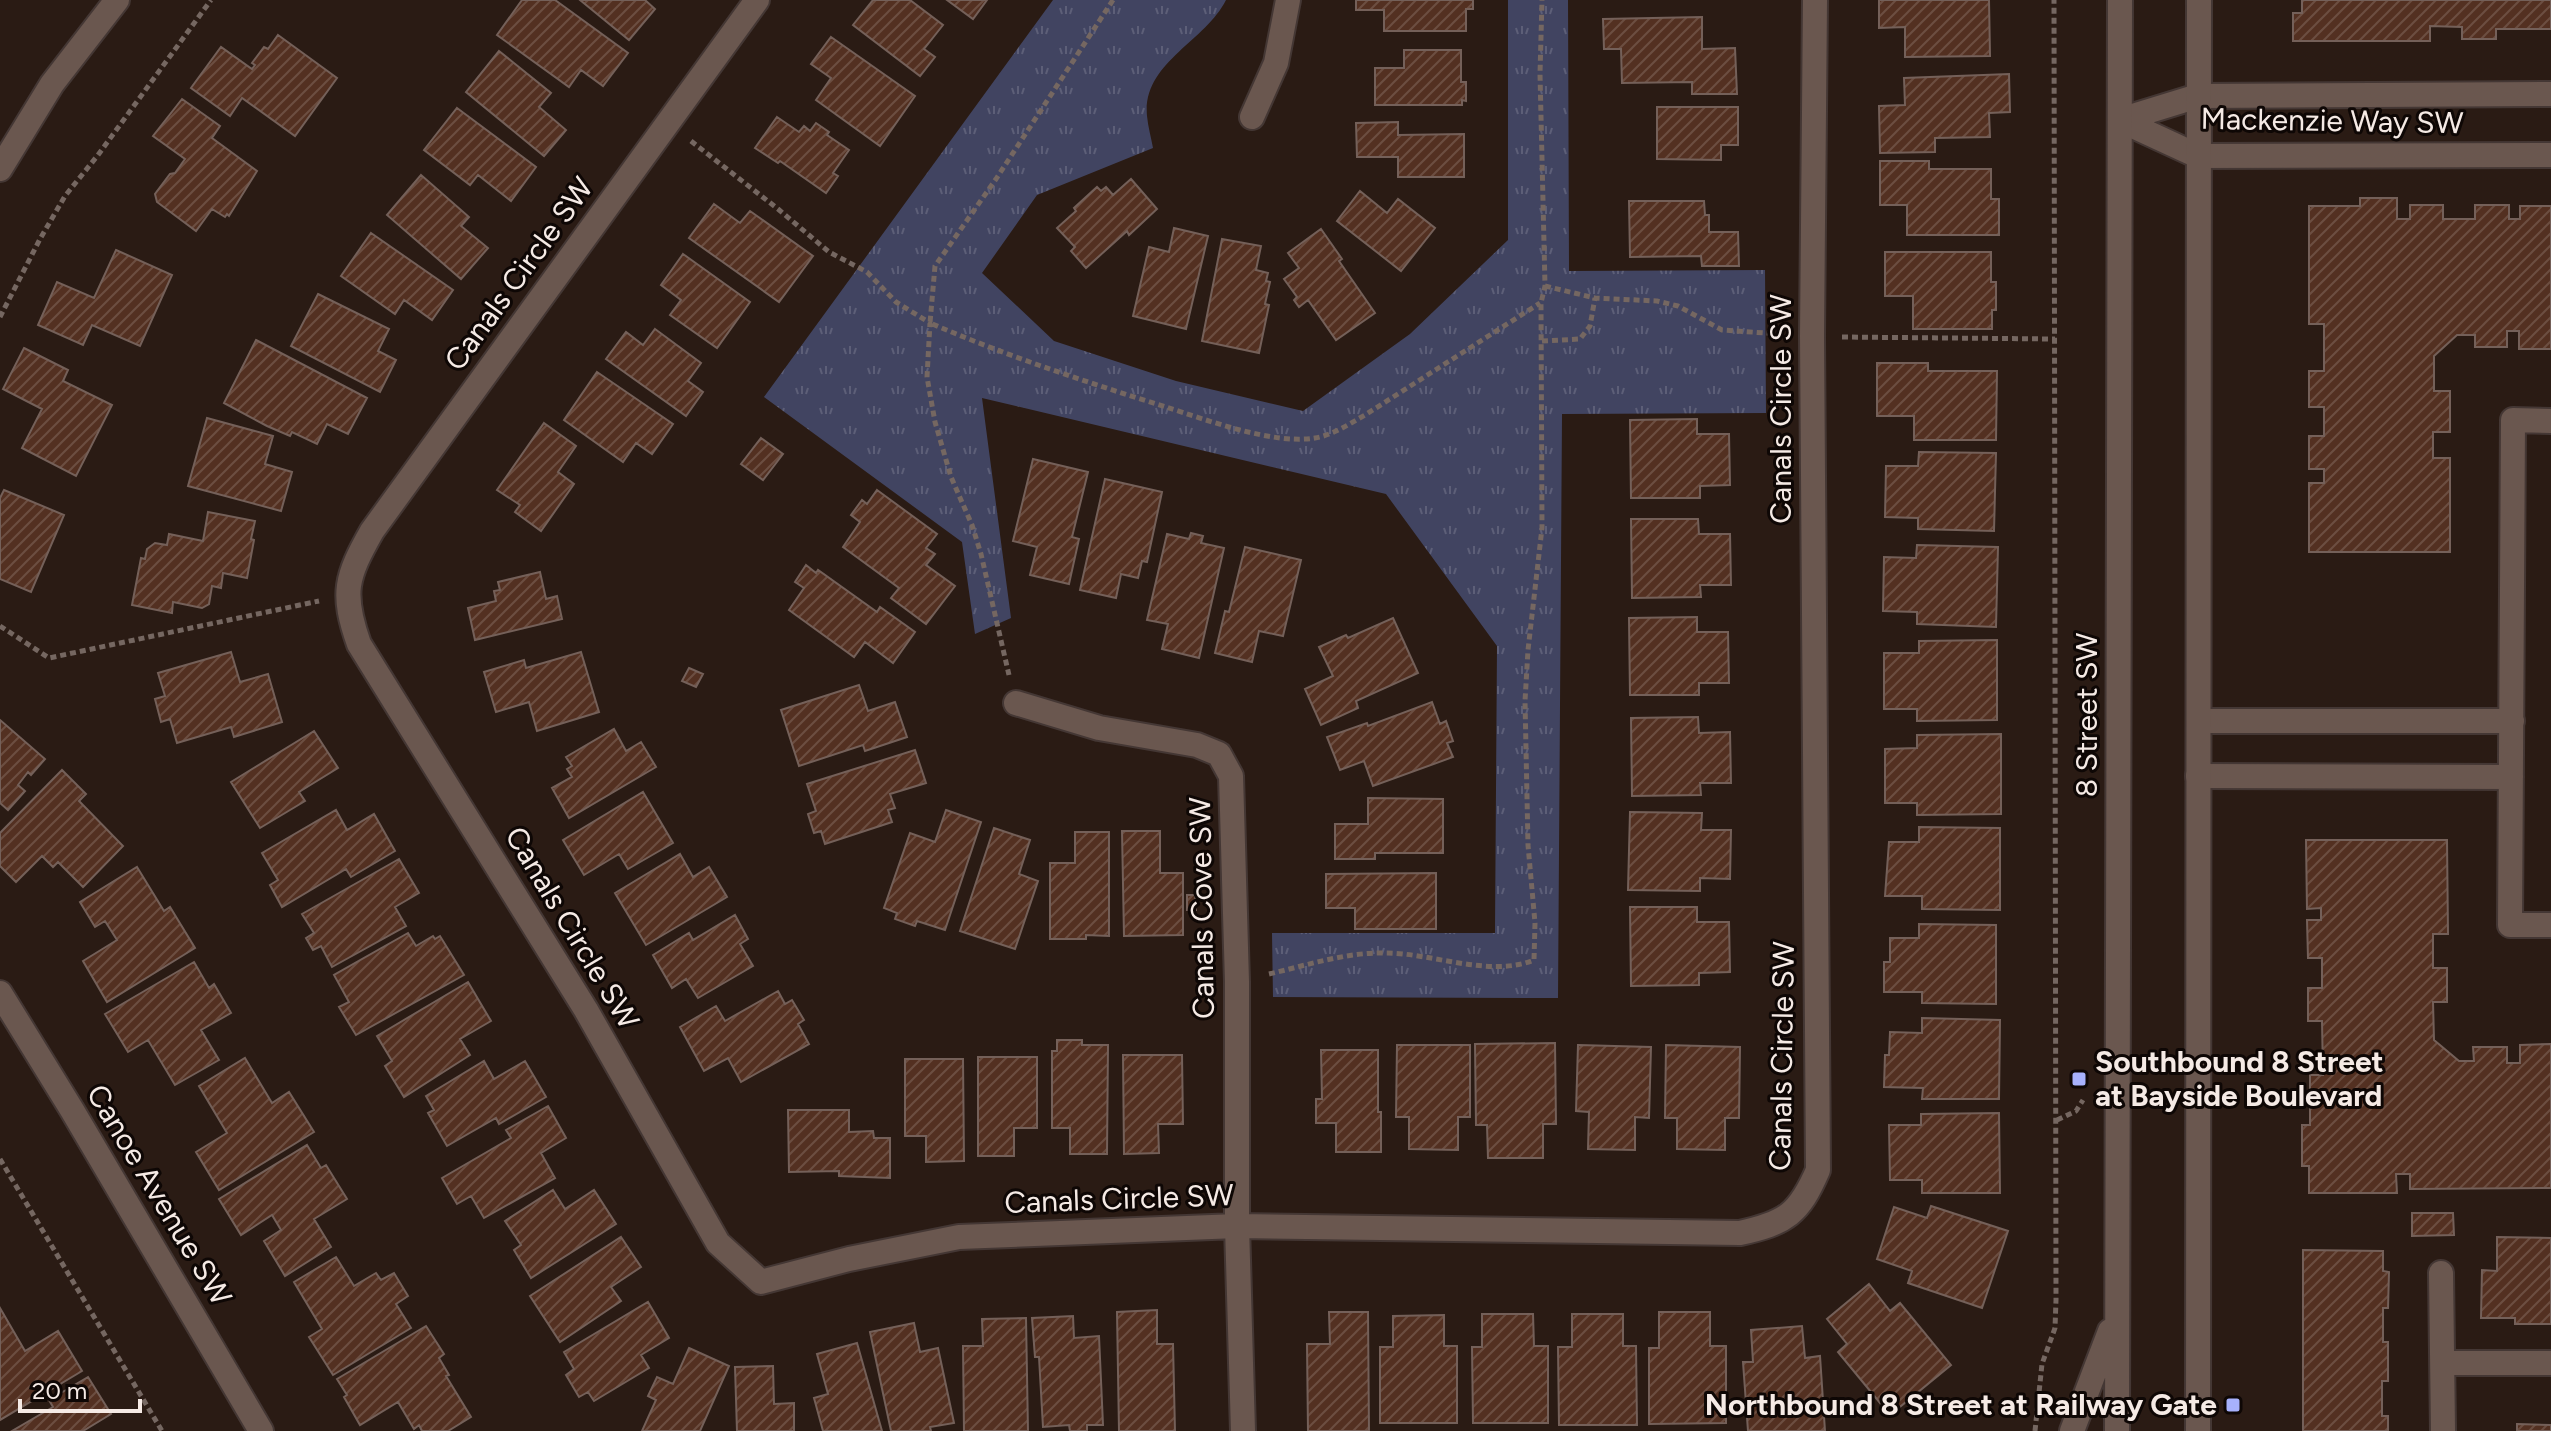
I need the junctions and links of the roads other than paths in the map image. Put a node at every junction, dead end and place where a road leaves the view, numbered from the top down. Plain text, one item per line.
1 (117, 0) edge
2 (757, 0) edge
3 (1288, 0) edge
4 (1815, 0) edge
5 (2120, 0) edge
6 (2199, 0) edge
7 (2551, 94) edge
8 (2198, 96) junction
9 (1252, 117) dead end
10 (2120, 120) junction
11 (2551, 155) edge
12 (2198, 156) junction
13 (0, 169) edge
14 (2551, 421) edge
15 (1016, 703) road end
16 (2199, 721) junction
17 (2512, 721) junction
18 (2198, 776) junction
19 (2511, 777) junction
20 (2551, 925) edge
21 (0, 993) edge
22 (1237, 1226) junction
23 (2441, 1273) dead end
24 (2116, 1318) junction
25 (2443, 1363) junction
26 (2551, 1363) edge
27 (261, 1431) edge
28 (1243, 1431) edge
29 (2072, 1431) edge
30 (2117, 1431) edge
31 (2198, 1431) edge
32 (2443, 1431) edge

1 - 13 street
2 - 22 street, Canals Circle SW
3 - 9 street
4 - 22 street, Canals Circle SW
5 - 10 street, 8 Street SW
6 - 8 street
7 - 8 street, Mackenzie Way SW
8 - 10 street, Mackenzie Way SW
8 - 12 street
10 - 12 street, Mackenzie Way SW
10 - 24 street, 8 Street SW
11 - 12 street, Mackenzie Way SW
12 - 16 street
14 - 17 street
15 - 22 street, Canals Cove SW
16 - 17 street
16 - 18 street
17 - 19 street
18 - 19 street
18 - 31 street
19 - 20 street
21 - 27 street, Canoe Avenue SW
22 - 28 street, Canals Cove SW
23 - 25 street
24 - 29 street
24 - 30 street, 8 Street SW
25 - 26 street
25 - 32 street

